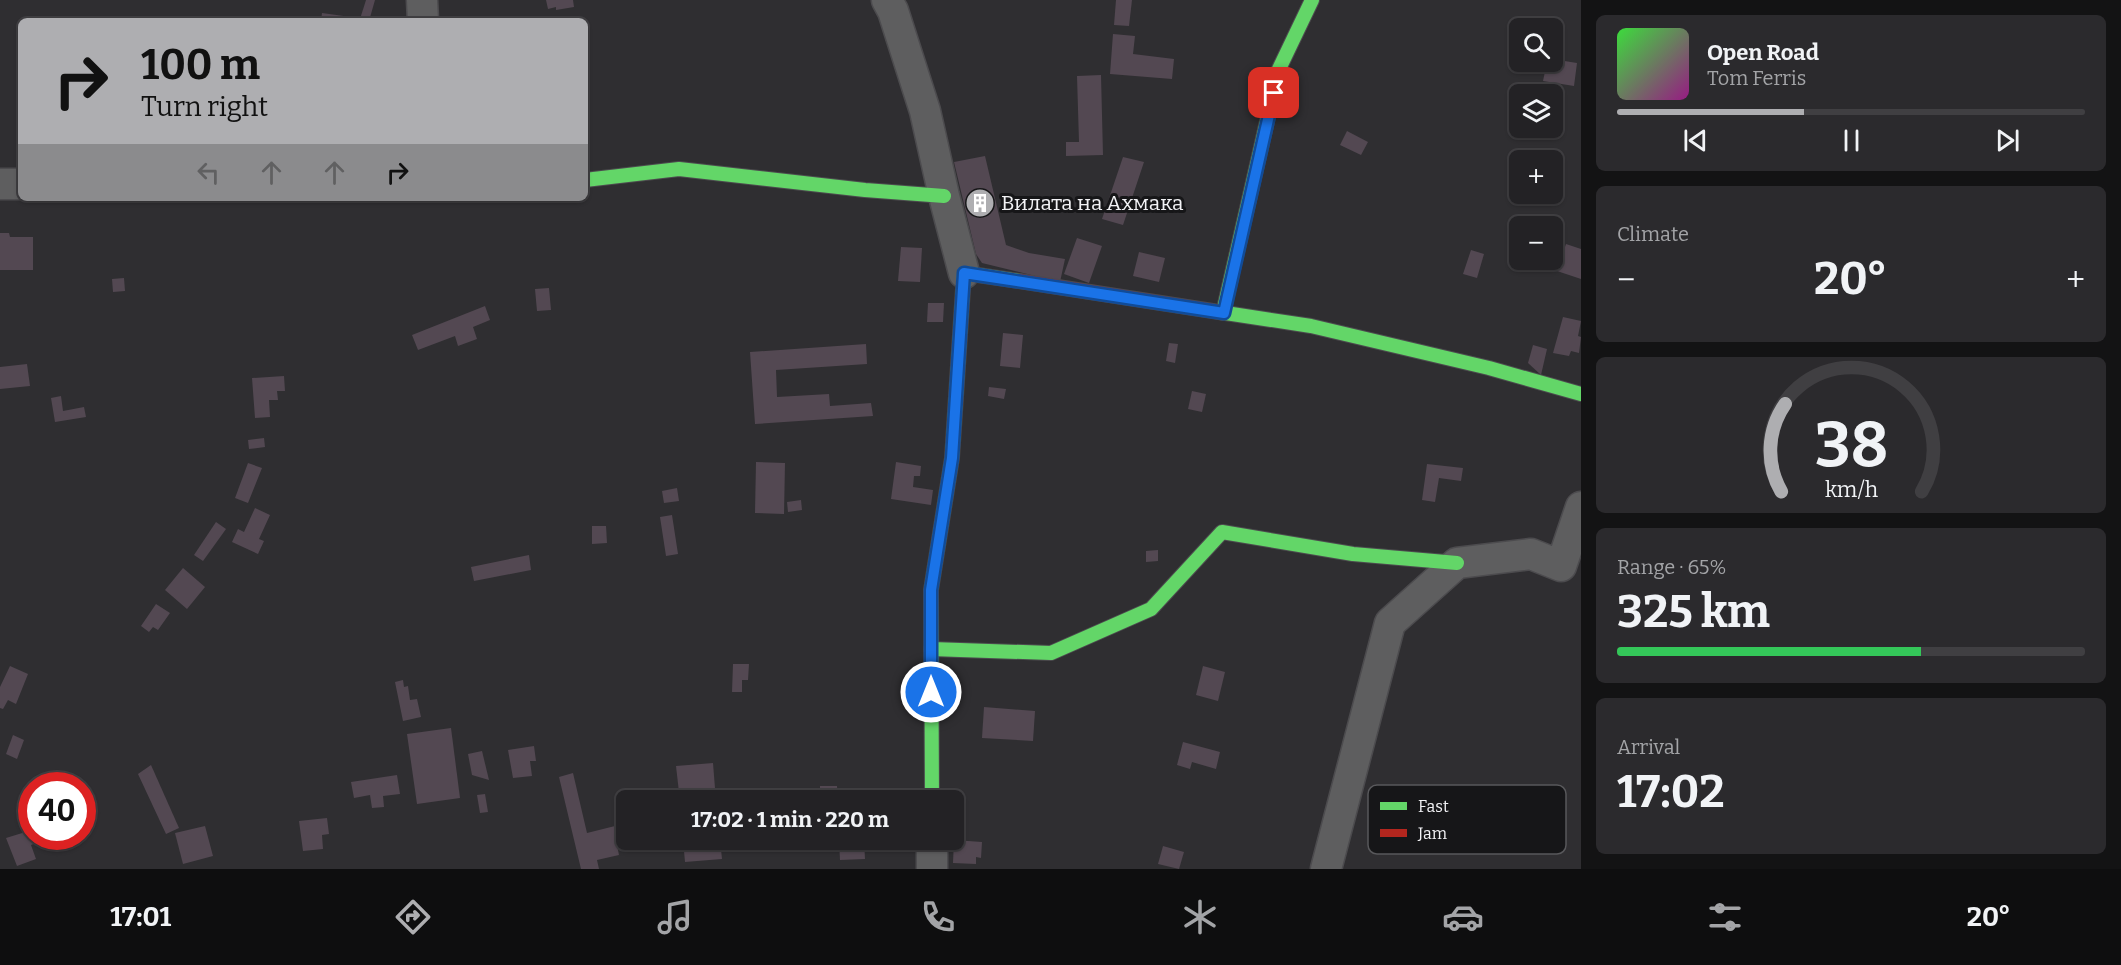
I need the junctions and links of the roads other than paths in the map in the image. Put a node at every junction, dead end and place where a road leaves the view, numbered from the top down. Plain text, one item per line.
1 (422, 0) edge
2 (887, 0) edge
3 (1312, 0) edge
4 (423, 18) edge
5 (588, 180) edge
6 (0, 184) edge
7 (18, 184) edge
8 (944, 196) junction
9 (964, 273) junction
10 (1224, 313) junction
11 (1581, 394) edge
12 (1581, 507) edge
13 (1457, 563) junction
14 (931, 649) junction
15 (932, 790) edge
16 (932, 850) edge
17 (932, 869) edge
18 (1326, 869) edge

1 - 4 street
2 - 8 street
3 - 10 street
5 - 8 street
6 - 7 street
8 - 9 street
9 - 10 street
9 - 14 street
10 - 11 street
12 - 13 street
13 - 14 street
13 - 18 street
14 - 15 street
16 - 17 street

